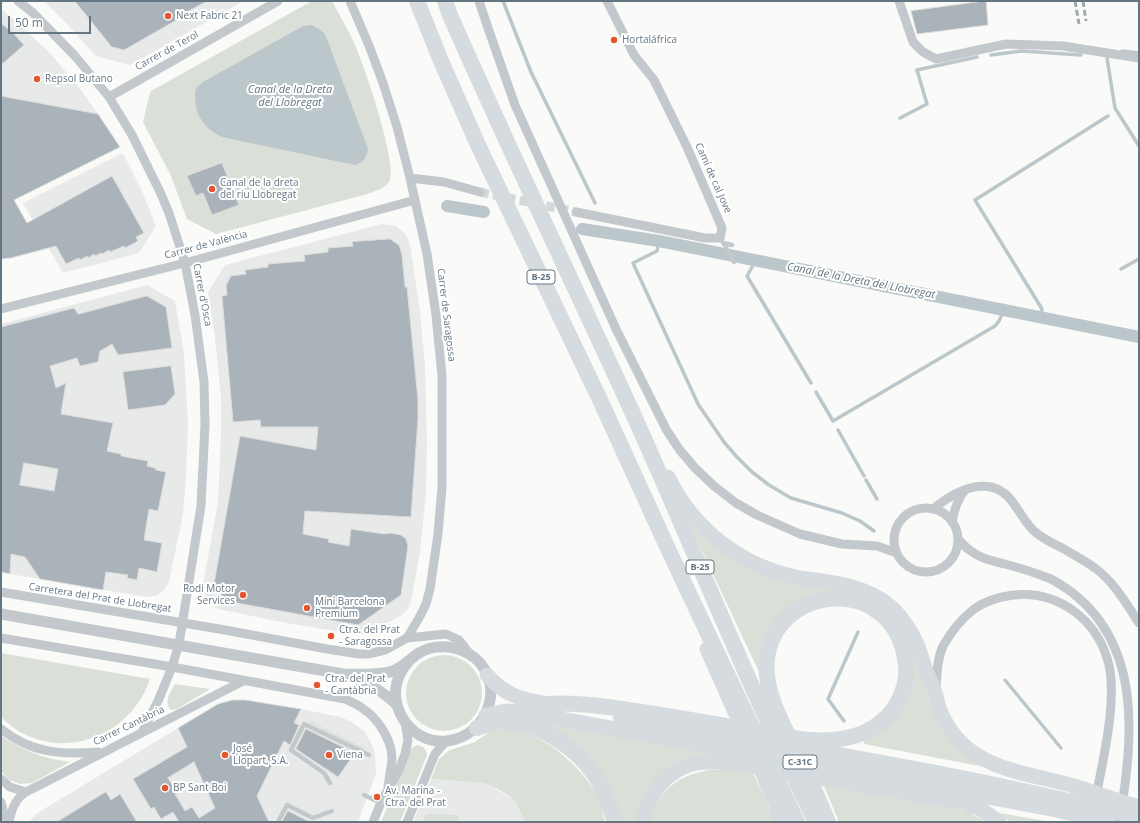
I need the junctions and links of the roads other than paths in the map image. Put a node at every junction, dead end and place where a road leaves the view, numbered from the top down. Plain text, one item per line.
1 (18, 1) edge
2 (278, 1) edge
3 (350, 1) edge
4 (417, 1) edge
5 (445, 1) edge
6 (479, 1) edge
7 (607, 1) edge
8 (898, 1) edge
9 (1139, 58) edge
10 (109, 96) junction
11 (410, 178) junction
12 (480, 192) tunnel mouth
13 (415, 200) junction
14 (576, 212) tunnel mouth
15 (722, 241) junction
16 (732, 245) dead end
17 (734, 262) dead end
18 (185, 263) junction
19 (1, 309) edge
20 (634, 417) junction
21 (965, 490) junction
22 (933, 509) junction
23 (952, 522) junction
24 (894, 536) junction
25 (958, 539) junction
26 (877, 546) junction
27 (897, 553) junction
28 (1, 592) edge
29 (1, 614) edge
30 (183, 623) junction
31 (1139, 623) edge
32 (1118, 636) dead end
33 (1, 638) edge
34 (407, 638) junction
35 (179, 644) junction
36 (468, 654) junction
37 (409, 661) junction
38 (172, 667) junction
39 (344, 674) junction
40 (487, 675) junction
41 (242, 680) junction
42 (1136, 692) dead end
43 (936, 693) junction
44 (548, 704) junction
45 (397, 705) junction
46 (486, 714) junction
47 (773, 717) junction
48 (405, 722) junction
49 (477, 728) junction
50 (1, 729) edge
51 (142, 732) junction
52 (811, 740) junction
53 (445, 742) junction
54 (103, 751) junction
55 (369, 755) dead end
56 (1, 779) edge
57 (330, 783) dead end
58 (773, 783) junction
59 (388, 787) junction
60 (26, 792) junction
61 (364, 795) dead end
62 (1113, 800) junction
63 (1, 802) edge
64 (965, 802) junction
65 (381, 803) junction
66 (1139, 807) edge
67 (1056, 810) junction
68 (332, 811) dead end
69 (1139, 818) edge
70 (8, 822) edge
71 (278, 822) edge
72 (373, 822) edge
73 (407, 822) edge
74 (615, 822) edge
75 (643, 822) edge
76 (780, 822) edge
77 (797, 822) edge
78 (816, 822) edge
79 (828, 822) edge
80 (999, 822) edge
81 (1091, 822) edge
82 (1107, 822) edge
83 (1119, 822) edge

1 - 10 street, Carrer d'Osca
2 - 10 street, Carrer de Terol
3 - 11 street, Carrer de Saragossa
4 - 58 highway, B-25
5 - 20 highway, B-25
6 - 26 street
7 - 15 street, Camí de cal Jove
8 - 9 street
10 - 18 street, Carrer d'Osca
11 - 12 street
11 - 13 street, Carrer de Saragossa
13 - 18 street, Carrer de València
13 - 34 street, Carrer de Saragossa
14 - 15 street
15 - 16 lane
15 - 17 lane
18 - 19 street, Carrer de València
18 - 30 street, Carrer d'Osca
20 - 43 highway
20 - 47 highway, B-25
21 - 22 street
21 - 23 street
21 - 31 street
22 - 23 street
22 - 24 street
23 - 25 street
24 - 26 street
24 - 27 street
25 - 27 street
25 - 32 street
26 - 27 street
28 - 30 street, Carretera del Prat de Llobregat
29 - 35 street
30 - 34 street, Carretera del Prat de Llobregat
30 - 35 street, Carrer d'Osca
33 - 38 street
34 - 36 street, Carretera del Prat de Llobregat
35 - 38 street, Carrer d'Osca
35 - 39 street
36 - 37 street
36 - 40 street
37 - 39 street
37 - 45 street
38 - 41 street
38 - 51 street, Carrer d'Osca
39 - 45 street
40 - 44 highway, C-31C
40 - 46 street
41 - 51 street, Carrer Cantàbria
41 - 59 street
42 - 83 street
43 - 62 highway
43 - 81 street
44 - 52 highway
44 - 69 highway, C-31C
45 - 48 street
46 - 49 street
46 - 67 highway, C-31C
47 - 52 highway
47 - 78 highway, B-25
47 - 79 highway
48 - 53 street
48 - 59 street
49 - 53 street
49 - 74 highway
50 - 54 street
51 - 54 street, Carrer Cantàbria
52 - 62 highway
53 - 73 street
54 - 60 street, Carrer Cantàbria
55 - 57 lane
56 - 60 street
58 - 76 highway
58 - 77 highway, B-25
59 - 65 street
60 - 70 street, Carrer Cantàbria
61 - 65 lane
62 - 66 highway
63 - 70 street
64 - 67 highway
64 - 75 highway
64 - 80 highway
65 - 72 street
67 - 82 highway, C-31C
68 - 71 lane

